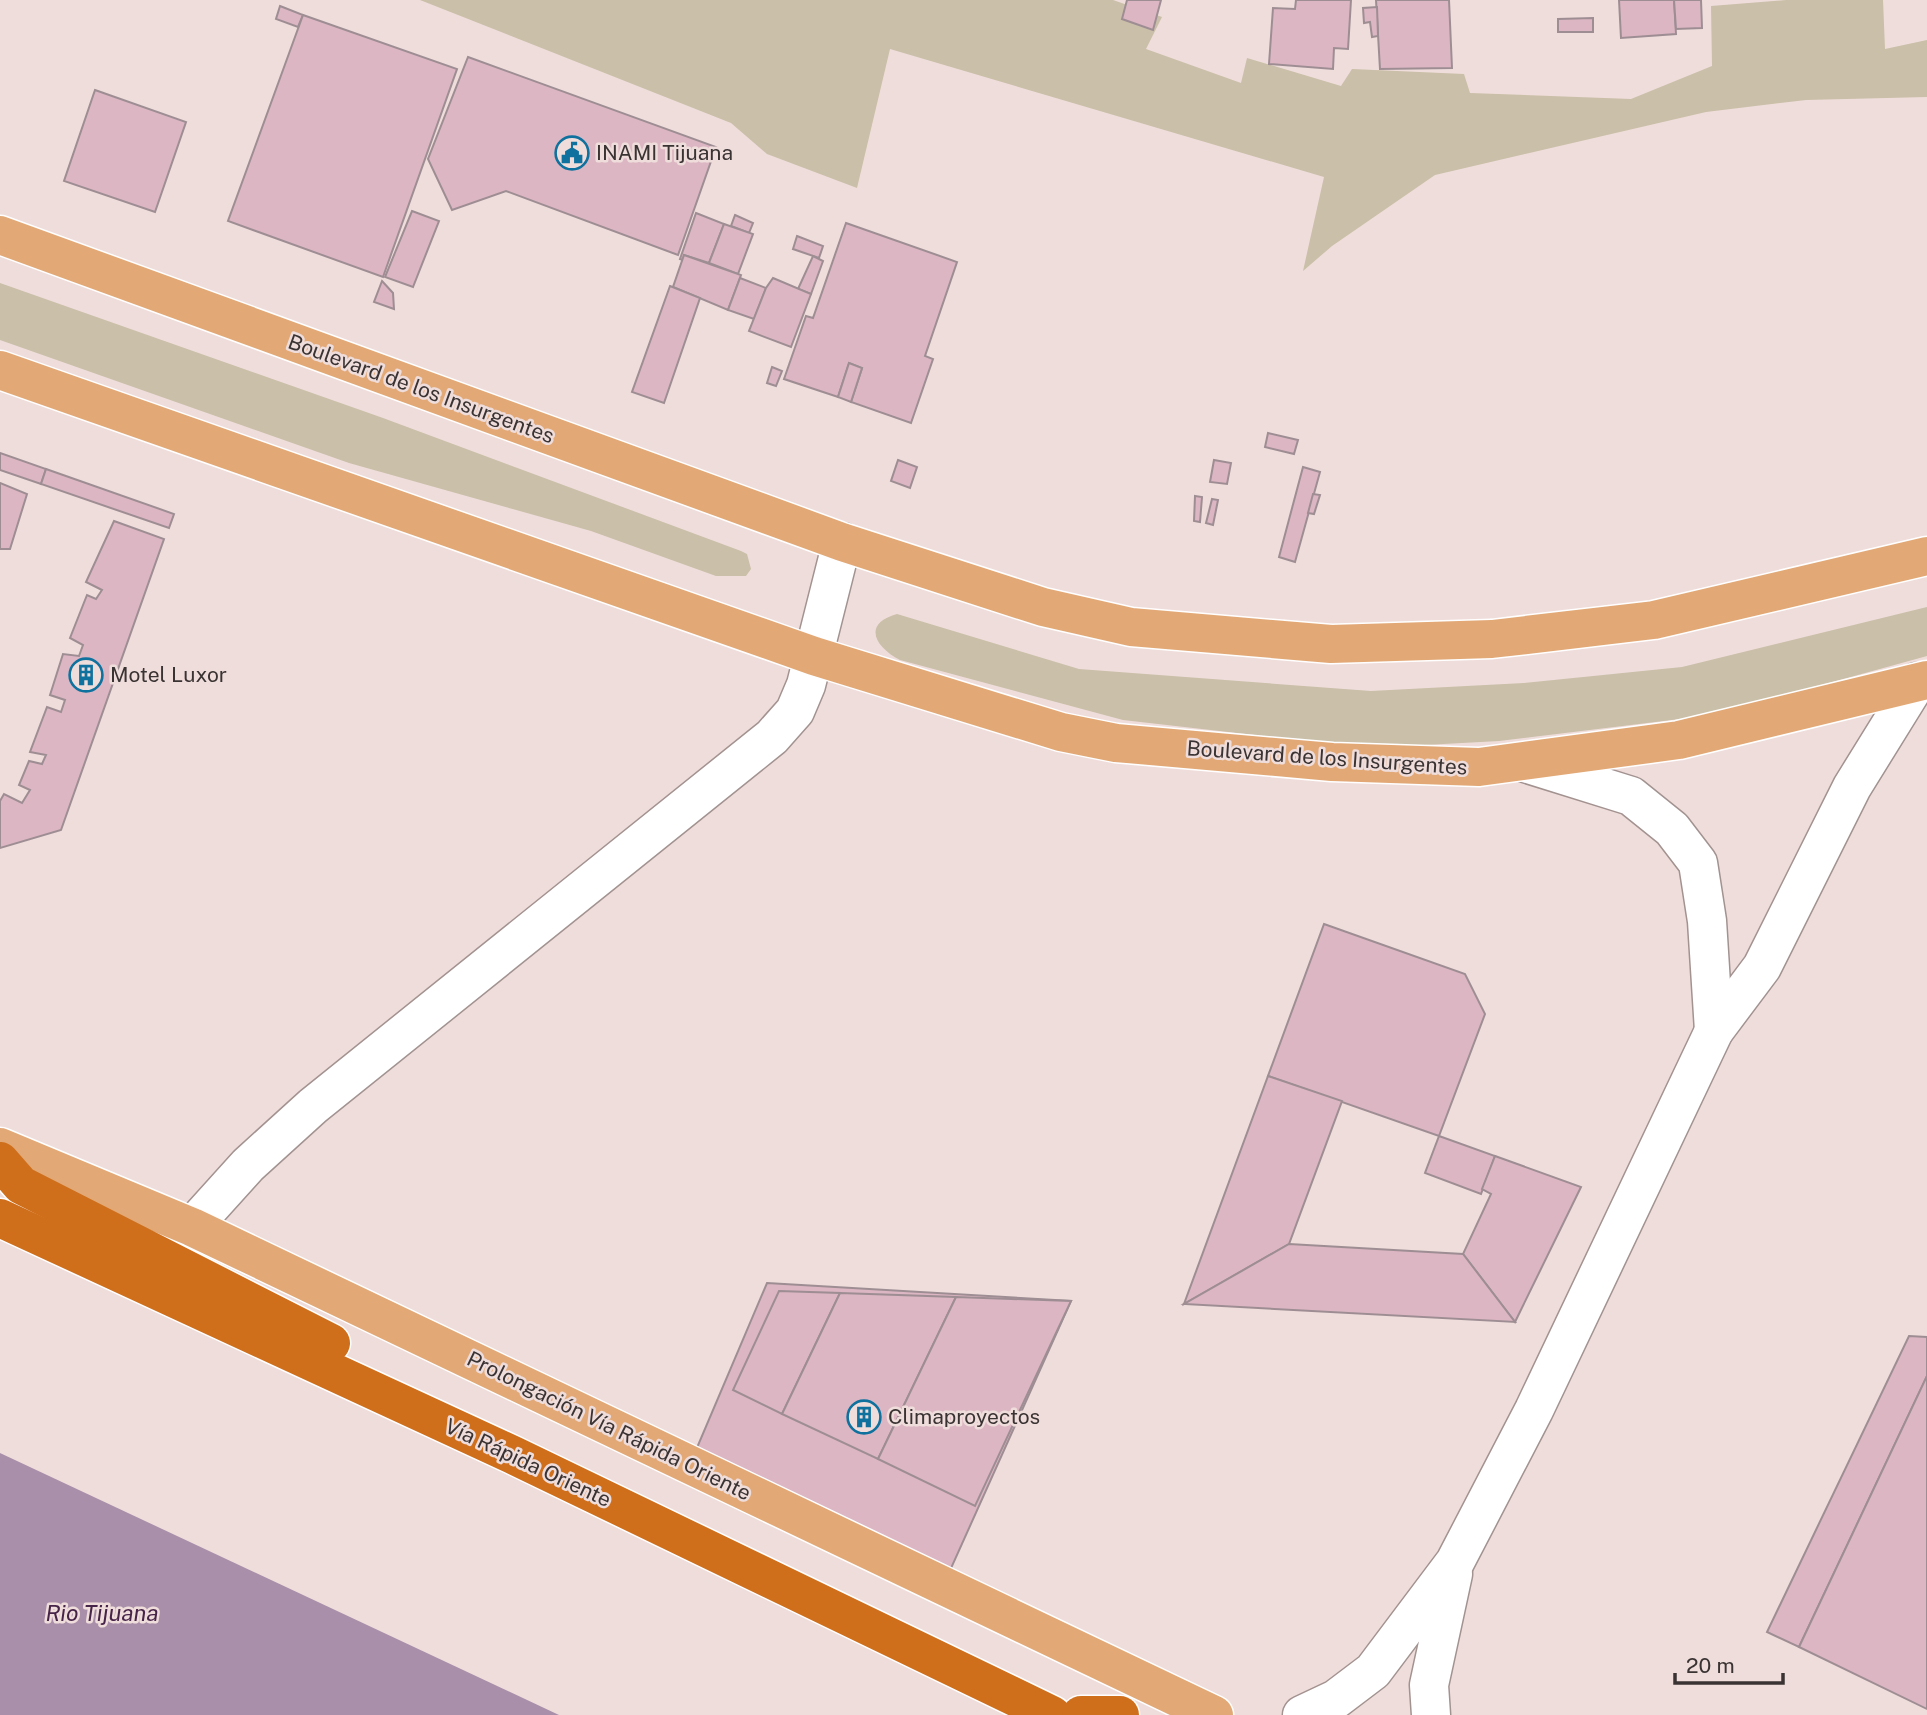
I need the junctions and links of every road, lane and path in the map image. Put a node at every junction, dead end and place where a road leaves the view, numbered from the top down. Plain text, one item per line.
1 (0, 234) edge
2 (0, 370) edge
3 (842, 542) junction
4 (1927, 556) edge
5 (814, 656) junction
6 (1922, 681) edge
7 (1525, 763) junction
8 (1714, 1031) junction
9 (0, 1147) edge
10 (0, 1161) edge
11 (0, 1218) edge
12 (192, 1227) junction
13 (513, 1455) junction
14 (1455, 1562) junction
15 (1052, 1715) edge
16 (1080, 1715) edge
17 (1120, 1715) edge
18 (1214, 1715) edge
19 (1302, 1715) edge
20 (1431, 1715) edge

1 - 3 main road, Boulevard de los Insurgentes
2 - 5 main road, Boulevard de los Insurgentes
3 - 4 main road, Boulevard de los Insurgentes
3 - 5 street
5 - 7 main road, Boulevard de los Insurgentes
5 - 12 street
6 - 7 main road, Boulevard de los Insurgentes
6 - 8 street
7 - 8 street
8 - 14 street
9 - 12 main road, Prolongación Vía Rápida Oriente
10 - 13 highway
11 - 13 highway, Vía Rápida Oriente
12 - 18 main road, Prolongación Vía Rápida Oriente
13 - 15 highway, Vía Rápida Oriente
14 - 19 street
14 - 20 street
16 - 17 highway

